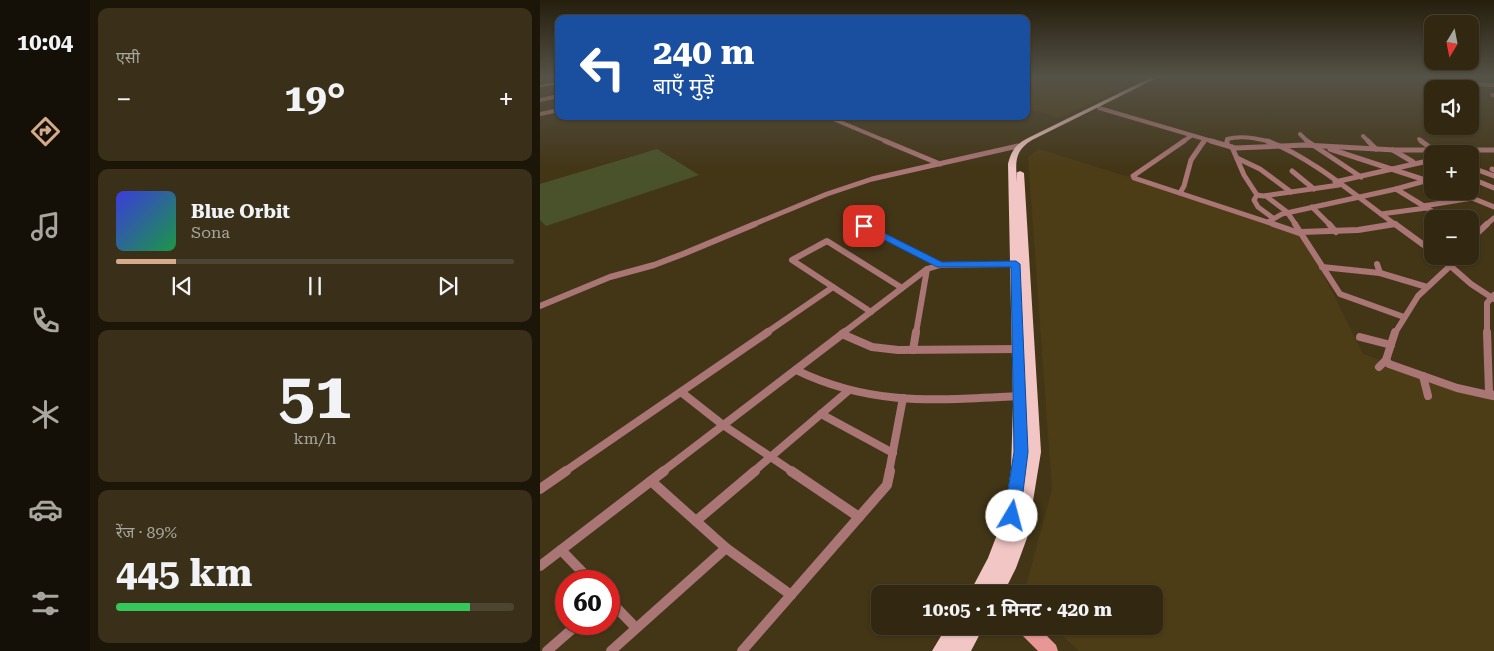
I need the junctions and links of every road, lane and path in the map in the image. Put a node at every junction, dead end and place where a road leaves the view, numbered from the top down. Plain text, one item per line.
1 (1095, 107) edge
2 (1099, 108) joint
3 (555, 111) edge
4 (540, 114) edge
5 (836, 120) edge
6 (1300, 134) dead end
7 (1191, 136) junction
8 (1363, 136) dead end
9 (1419, 138) dead end
10 (1205, 140) junction
11 (1311, 145) junction
12 (1318, 145) junction
13 (1428, 145) edge
14 (1018, 146) junction
15 (1230, 146) junction
16 (1280, 146) junction
17 (1376, 149) junction
18 (1393, 150) junction
19 (1479, 150) edge
20 (1494, 150) edge
21 (1424, 151) edge
22 (1238, 158) junction
23 (1424, 161) edge
24 (1412, 162) junction
25 (940, 164) junction
26 (1390, 168) junction
27 (1493, 169) edge
28 (1480, 170) joint
29 (1292, 171) dead end
30 (1494, 176) edge
31 (1361, 177) junction
32 (1424, 181) edge
33 (1424, 181) edge
34 (1479, 182) edge
35 (1337, 183) junction
36 (1314, 188) junction
37 (1494, 188) edge
38 (1396, 189) junction
39 (1291, 192) junction
40 (1180, 193) junction
41 (1257, 195) junction
42 (1266, 196) junction
43 (1358, 198) junction
44 (1462, 200) edge
45 (1477, 200) edge
46 (1312, 207) junction
47 (1425, 207) junction
48 (1494, 207) edge
49 (1430, 210) edge
50 (1287, 212) junction
51 (1382, 214) junction
52 (1273, 218) junction
53 (1494, 218) edge
54 (1268, 222) junction
55 (1396, 224) junction
56 (864, 226) dead end
57 (1479, 230) edge
58 (1336, 232) junction
59 (1302, 233) junction
60 (1424, 245) edge
61 (1016, 264) junction
62 (1377, 264) dead end
63 (940, 265) junction
64 (1446, 265) edge
65 (1448, 265) edge
66 (1322, 267) junction
67 (927, 269) junction
68 (1380, 273) junction
69 (833, 287) junction
70 (1427, 287) junction
71 (902, 288) junction
72 (1493, 297) edge
73 (540, 306) edge
74 (871, 312) junction
75 (1404, 316) junction
76 (842, 334) junction
77 (1360, 337) dead end
78 (1391, 345) junction
79 (1018, 349) junction
80 (913, 350) junction
81 (1386, 360) junction
82 (1379, 367) dead end
83 (796, 370) junction
84 (1423, 376) junction
85 (848, 391) junction
86 (681, 392) junction
87 (1019, 396) junction
88 (1428, 396) dead end
89 (1493, 396) edge
90 (904, 398) junction
91 (821, 414) junction
92 (723, 425) junction
93 (893, 453) junction
94 (770, 457) junction
95 (651, 481) junction
96 (540, 489) edge
97 (859, 517) junction
98 (696, 521) junction
99 (726, 548) junction
100 (561, 550) junction
101 (540, 566) edge
102 (580, 570) edge
103 (989, 585) edge
104 (990, 585) edge
105 (791, 595) junction
106 (620, 611) edge
107 (636, 628) junction
108 (565, 635) edge
109 (952, 635) edge
110 (970, 635) edge
111 (1034, 635) edge
112 (547, 651) edge
113 (611, 651) edge
114 (742, 651) edge
115 (942, 651) edge
116 (961, 651) edge
117 (1050, 651) edge

1 - 14 main road
2 - 7 street
2 - 104 main road
3 - 4 street
5 - 25 street
6 - 11 street
7 - 10 street
7 - 40 street
8 - 17 street
9 - 13 street
10 - 15 street
10 - 40 street
11 - 12 street
11 - 16 street
11 - 31 street
12 - 17 street
12 - 26 street
14 - 25 street
14 - 61 main road
15 - 16 street
15 - 16 street
15 - 22 street
16 - 35 street
17 - 18 street
18 - 21 street
18 - 24 street
19 - 20 street
22 - 39 street
22 - 41 street
23 - 24 street
24 - 26 street
25 - 73 street
26 - 31 street
26 - 32 street
27 - 28 street
28 - 30 street
29 - 36 street
31 - 35 street
33 - 38 street
34 - 37 street
35 - 36 street
35 - 43 street
36 - 39 street
38 - 43 street
38 - 47 street
39 - 42 street
40 - 54 street
41 - 42 street
41 - 52 street
42 - 50 street
43 - 46 street
43 - 51 street
44 - 47 street
45 - 48 street
46 - 50 street
46 - 58 street
47 - 49 street
47 - 51 street
50 - 52 street
50 - 59 street
51 - 55 street
52 - 54 street
53 - 57 street
54 - 59 street
55 - 58 street
55 - 60 street
56 - 63 street
58 - 59 street
59 - 66 street
61 - 63 street
61 - 79 main road
62 - 68 street
63 - 67 street
64 - 70 street
65 - 72 street
66 - 68 street
66 - 75 street
67 - 71 street
67 - 80 street
68 - 70 street
69 - 71 street
69 - 74 street
69 - 86 street
70 - 75 street
71 - 74 street
72 - 89 street
74 - 76 street
75 - 78 street
76 - 80 street
76 - 83 street
77 - 78 street
78 - 81 street
79 - 80 street
79 - 87 main road
81 - 82 street
81 - 84 street
83 - 85 street
83 - 92 street
84 - 88 street
84 - 89 street
85 - 90 street
85 - 91 street
86 - 92 street
86 - 96 street
87 - 90 street
87 - 103 main road
90 - 93 street
91 - 93 street
91 - 94 street
92 - 94 street
92 - 95 street
93 - 97 street
94 - 97 street
94 - 98 street
95 - 98 street
95 - 100 street
97 - 105 street
98 - 99 street
99 - 105 street
99 - 107 street
100 - 101 street
100 - 102 street
105 - 114 street
106 - 107 street
107 - 113 street
108 - 112 street
109 - 115 main road
110 - 116 main road
111 - 117 street

